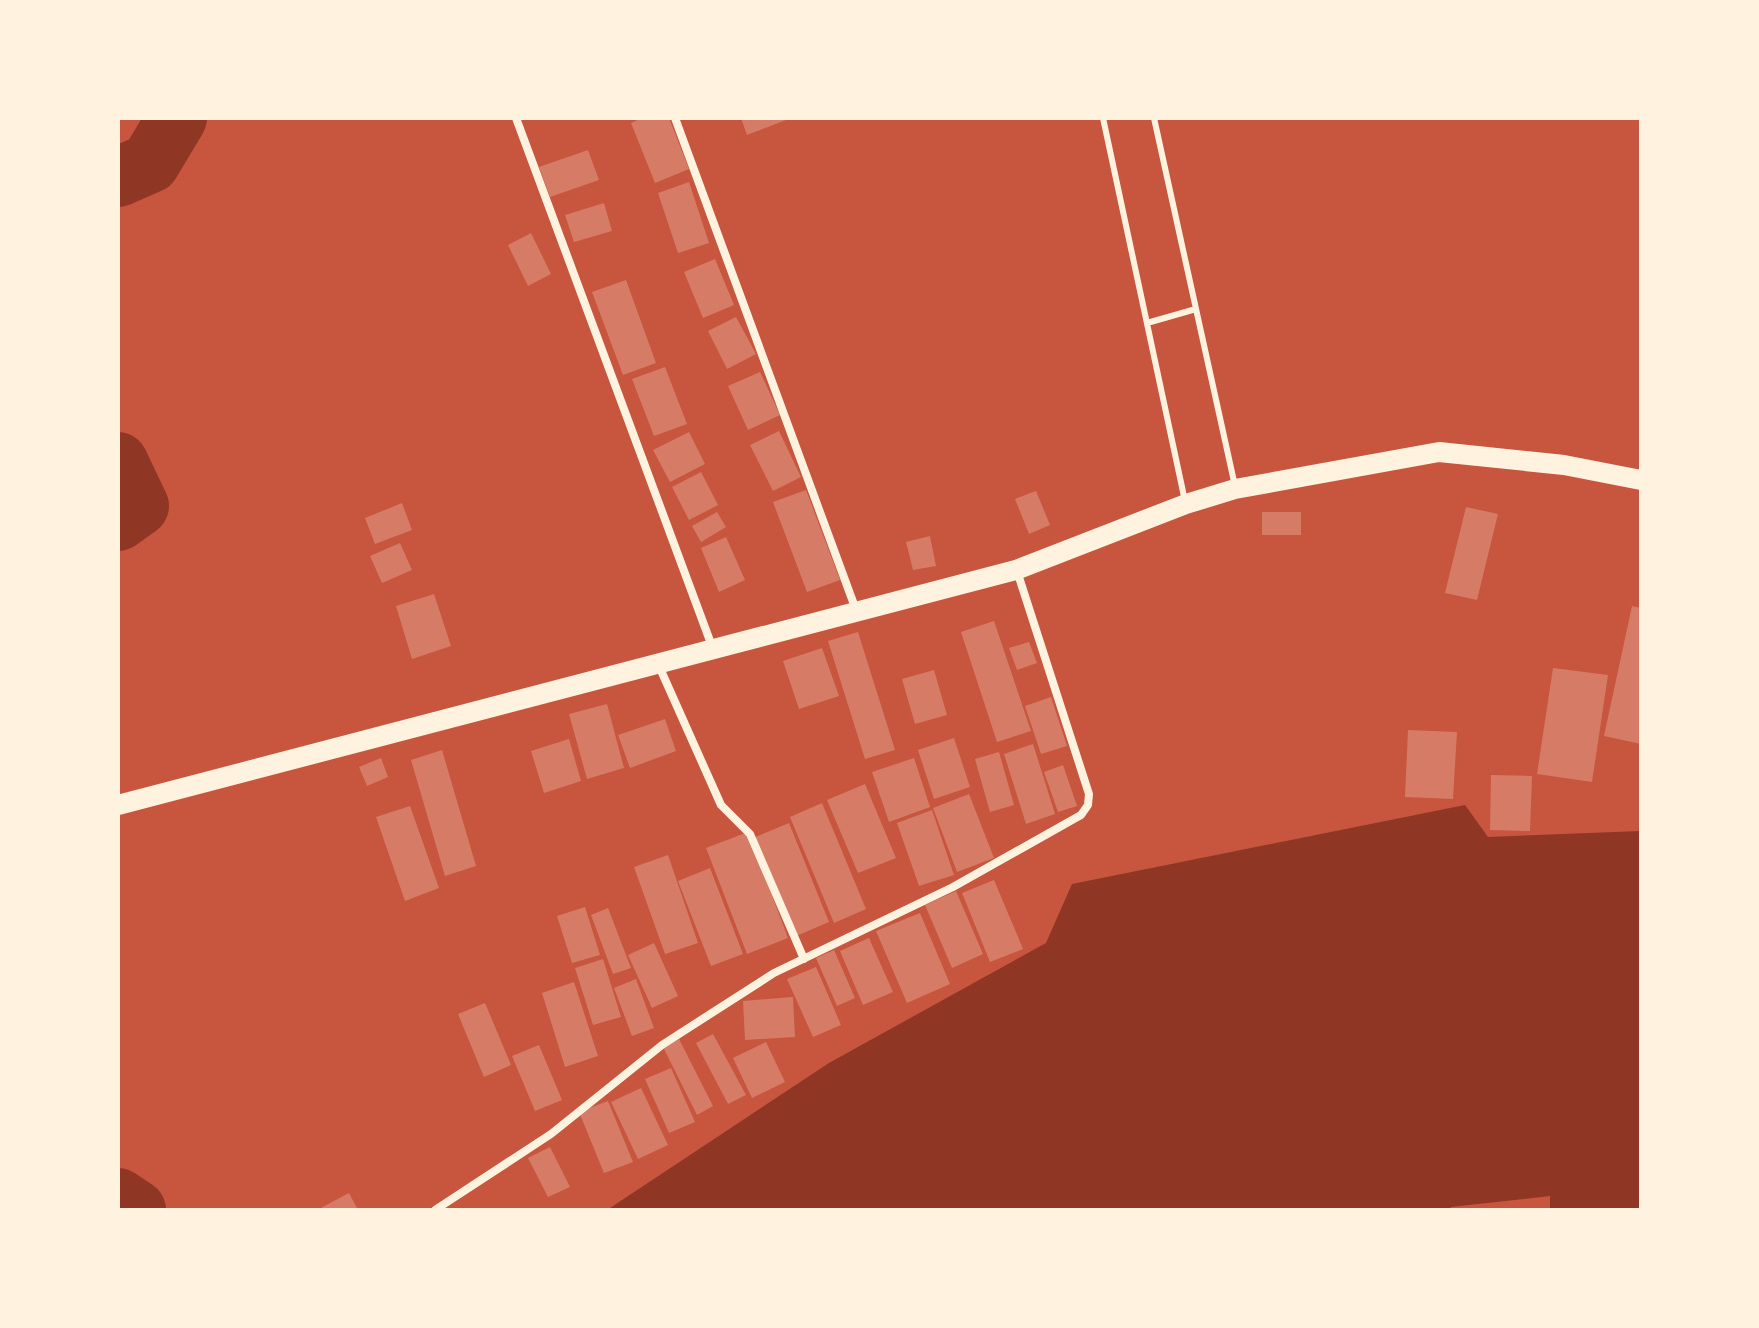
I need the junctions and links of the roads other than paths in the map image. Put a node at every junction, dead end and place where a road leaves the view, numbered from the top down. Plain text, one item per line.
1 (516, 118) edge
2 (675, 118) edge
3 (1103, 118) edge
4 (1154, 118) edge
5 (1196, 309) junction
6 (1147, 323) junction
7 (1641, 480) edge
8 (1235, 489) junction
9 (1186, 504) junction
10 (1016, 570) junction
11 (856, 611) junction
12 (714, 650) junction
13 (659, 666) junction
14 (118, 805) edge
15 (804, 959) junction
16 (435, 1210) edge

1 - 12 street
2 - 11 street
3 - 6 lane
4 - 5 lane
5 - 6 lane
5 - 8 lane
6 - 9 lane
7 - 8 main road
8 - 9 main road
9 - 10 main road
10 - 11 main road
10 - 15 street
11 - 12 main road
12 - 13 main road
13 - 14 main road
13 - 15 street
15 - 16 street

